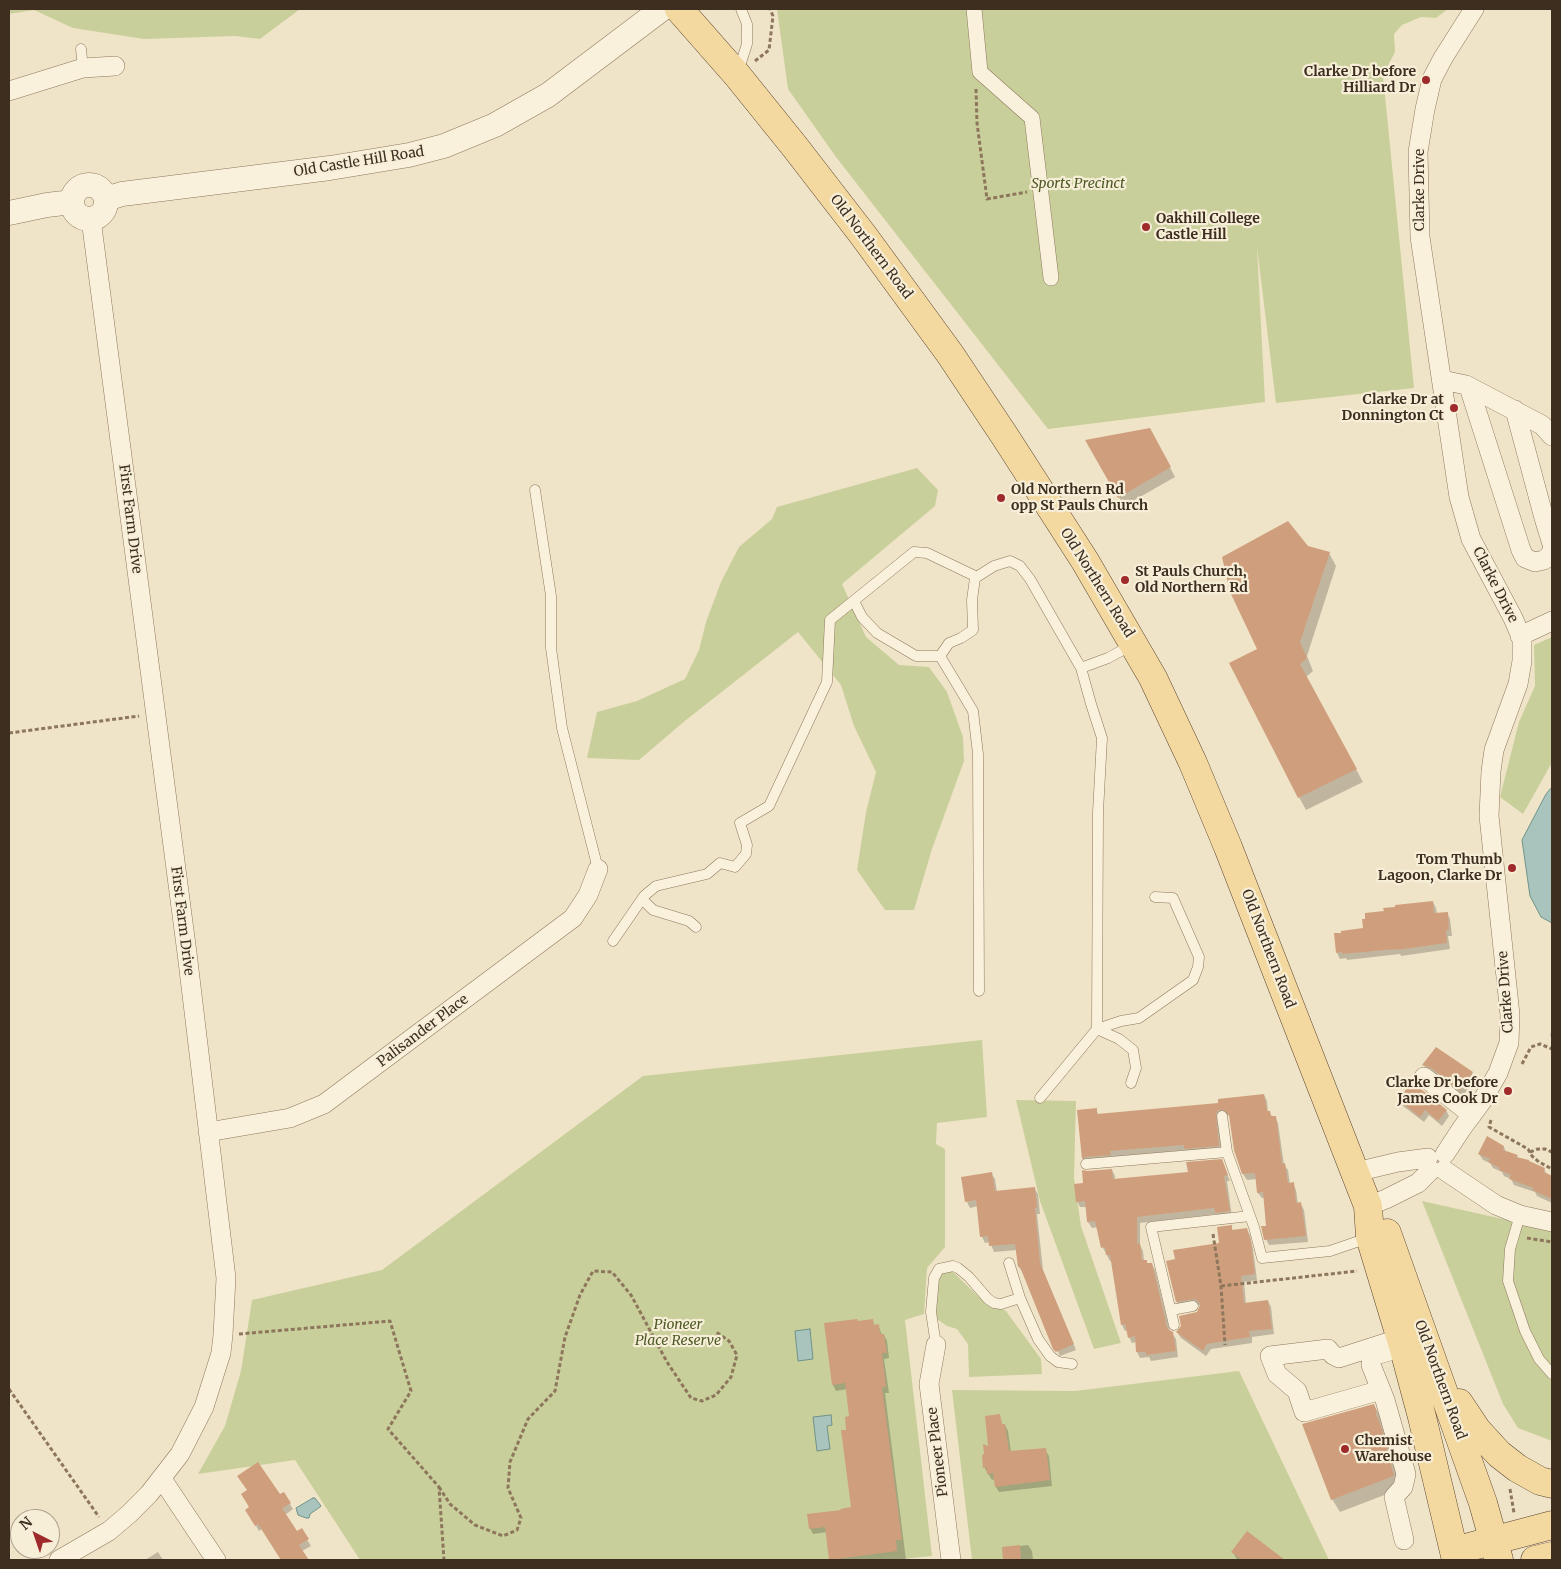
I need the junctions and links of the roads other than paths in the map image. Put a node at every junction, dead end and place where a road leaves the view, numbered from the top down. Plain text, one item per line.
1 (662, 9) edge
2 (679, 9) edge
3 (741, 9) edge
4 (974, 9) edge
5 (1474, 9) edge
6 (115, 66) dead end
7 (746, 68) junction
8 (9, 91) edge
9 (106, 199) junction
10 (72, 202) junction
11 (9, 213) edge
12 (91, 219) junction
13 (1051, 278) dead end
14 (1442, 380) junction
15 (1469, 386) junction
16 (1514, 410) junction
17 (1552, 436) edge
18 (535, 490) dead end
19 (1551, 555) edge
20 (977, 577) junction
21 (854, 601) junction
22 (1552, 621) edge
23 (1520, 636) junction
24 (1134, 644) junction
25 (940, 656) junction
26 (1082, 668) junction
27 (598, 869) joint
28 (1155, 897) dead end
29 (642, 899) junction
30 (696, 927) dead end
31 (613, 941) dead end
32 (979, 992) dead end
33 (1097, 1029) junction
34 (1424, 1077) dead end
35 (1132, 1083) dead end
36 (1040, 1098) dead end
37 (1472, 1115) junction
38 (1222, 1116) dead end
39 (208, 1132) junction
40 (1228, 1152) junction
41 (1437, 1163) junction
42 (1086, 1164) dead end
43 (1356, 1172) junction
44 (1368, 1206) junction
45 (1520, 1215) junction
46 (1250, 1216) junction
47 (1552, 1222) edge
48 (1370, 1237) junction
49 (1009, 1263) dead end
50 (1020, 1298) junction
51 (1193, 1306) dead end
52 (1171, 1310) junction
53 (1174, 1325) dead end
54 (1402, 1342) junction
55 (936, 1345) joint
56 (1434, 1361) junction
57 (1072, 1364) dead end
58 (1552, 1374) edge
59 (1381, 1390) junction
60 (162, 1479) junction
61 (1552, 1484) edge
62 (1552, 1525) edge
63 (1404, 1540) dead end
64 (1497, 1550) edge
65 (1455, 1555) edge
66 (1552, 1556) edge
67 (59, 1560) edge
68 (216, 1560) edge
69 (951, 1560) edge
70 (1536, 1560) edge

1 - 9 street, Old Castle Hill Road
2 - 7 main road, Old Northern Road
3 - 7 lane
4 - 13 street
5 - 14 street, Clarke Drive
6 - 8 street
7 - 24 main road, Old Northern Road
9 - 10 street
9 - 12 street
10 - 11 street
10 - 12 street
12 - 39 street, First Farm Drive
14 - 15 street
14 - 23 street, Clarke Drive
15 - 16 street
15 - 19 street
16 - 17 street
16 - 19 street
18 - 27 lane
20 - 21 lane
20 - 25 lane
20 - 26 lane
21 - 25 lane
21 - 29 lane
22 - 23 street
23 - 37 street, Clarke Drive
24 - 26 lane
24 - 43 main road, Old Northern Road
25 - 32 lane
26 - 33 lane
27 - 39 street, Palisander Place
28 - 33 lane
29 - 30 lane
29 - 31 lane
33 - 35 lane
33 - 36 lane
34 - 37 street
37 - 41 street, Clarke Drive
38 - 40 lane
39 - 60 street, First Farm Drive
40 - 42 lane
40 - 46 lane
41 - 43 street
41 - 44 street, Clarke Drive
41 - 45 street
43 - 44 main road, Old Northern Road
44 - 48 main road, Old Northern Road
44 - 56 main road, Old Northern Road
45 - 47 street
45 - 58 lane
46 - 48 lane
46 - 52 lane
48 - 54 main road, Old Northern Road
49 - 50 lane
50 - 55 lane
50 - 57 lane
51 - 52 lane
52 - 53 lane
54 - 59 street
54 - 59 street
54 - 65 main road, Old Northern Road
55 - 69 street, Pioneer Place
56 - 61 main road
56 - 64 main road, Old Northern Road
59 - 63 street
60 - 67 street, First Farm Drive
60 - 68 street
62 - 64 main road
64 - 65 main road
66 - 70 main road

